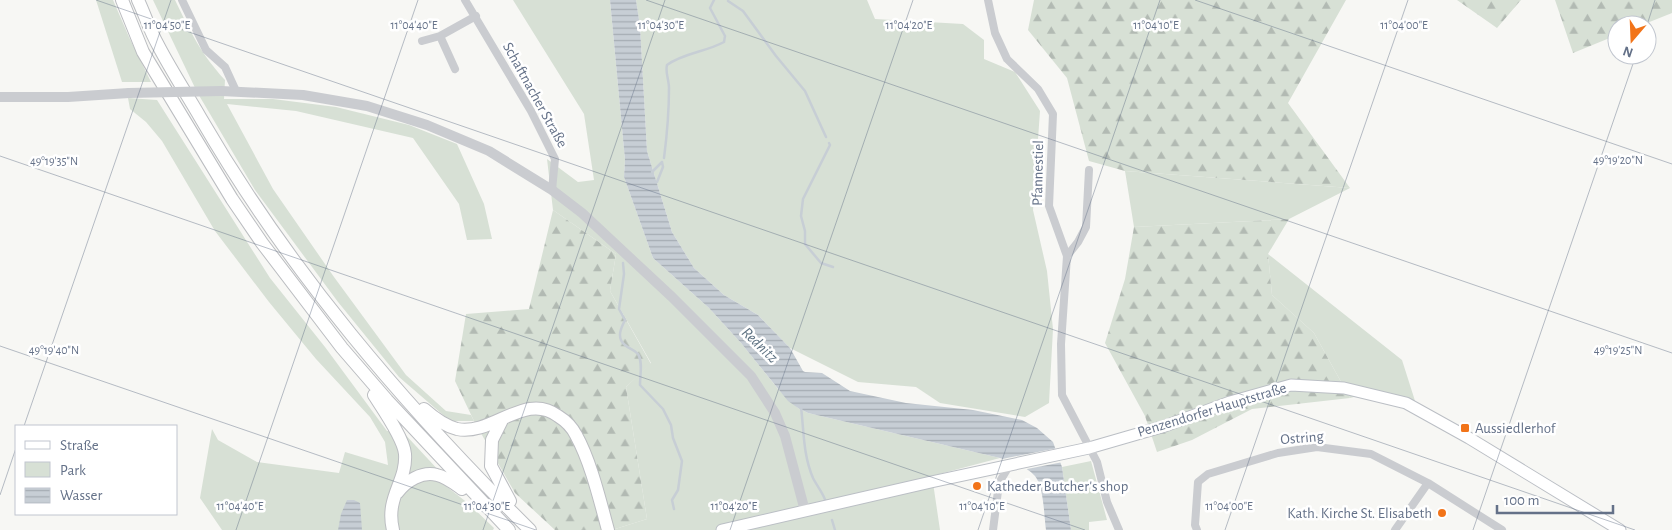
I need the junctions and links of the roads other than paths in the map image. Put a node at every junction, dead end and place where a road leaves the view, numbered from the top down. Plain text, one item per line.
1 (122, 0) edge
2 (138, 0) edge
3 (182, 0) edge
4 (465, 0) edge
5 (988, 0) edge
6 (476, 16) junction
7 (440, 36) junction
8 (422, 41) dead end
9 (455, 69) dead end
10 (236, 91) junction
11 (0, 97) edge
12 (1089, 170) dead end
13 (552, 190) junction
14 (1067, 256) junction
15 (342, 348) junction
16 (377, 367) junction
17 (502, 420) junction
18 (1089, 448) junction
19 (1013, 466) junction
20 (1428, 483) junction
21 (393, 499) junction
22 (488, 509) junction
23 (806, 511) junction
24 (609, 527) edge
25 (529, 529) edge
26 (393, 530) edge
27 (509, 530) edge
28 (722, 530) edge
29 (993, 530) edge
30 (1119, 530) edge
31 (1197, 530) edge
32 (1395, 530) edge
33 (1502, 530) edge
34 (1620, 530) edge

1 - 15 highway
2 - 16 highway
3 - 10 street
4 - 6 street, Schaftnacher Straße
5 - 14 street, Pfannestiel
6 - 7 street
6 - 13 street, Schaftnacher Straße
7 - 8 street
7 - 9 street
10 - 11 street, bridge
10 - 13 street
12 - 14 street
13 - 23 street
14 - 18 street, Pfannestiel
15 - 21 highway
15 - 22 highway
16 - 17 highway
16 - 25 highway
17 - 24 highway
17 - 25 highway
18 - 19 main road, Penzendorfer Hauptstraße
18 - 30 street, Pfannestiel
18 - 34 main road, Penzendorfer Hauptstraße
19 - 23 main road, Penzendorfer Hauptstraße
19 - 29 street
20 - 31 street, Ostring
20 - 32 street
20 - 33 street
21 - 22 highway
21 - 26 highway
22 - 27 highway
23 - 28 main road, Penzendorfer Hauptstraße

